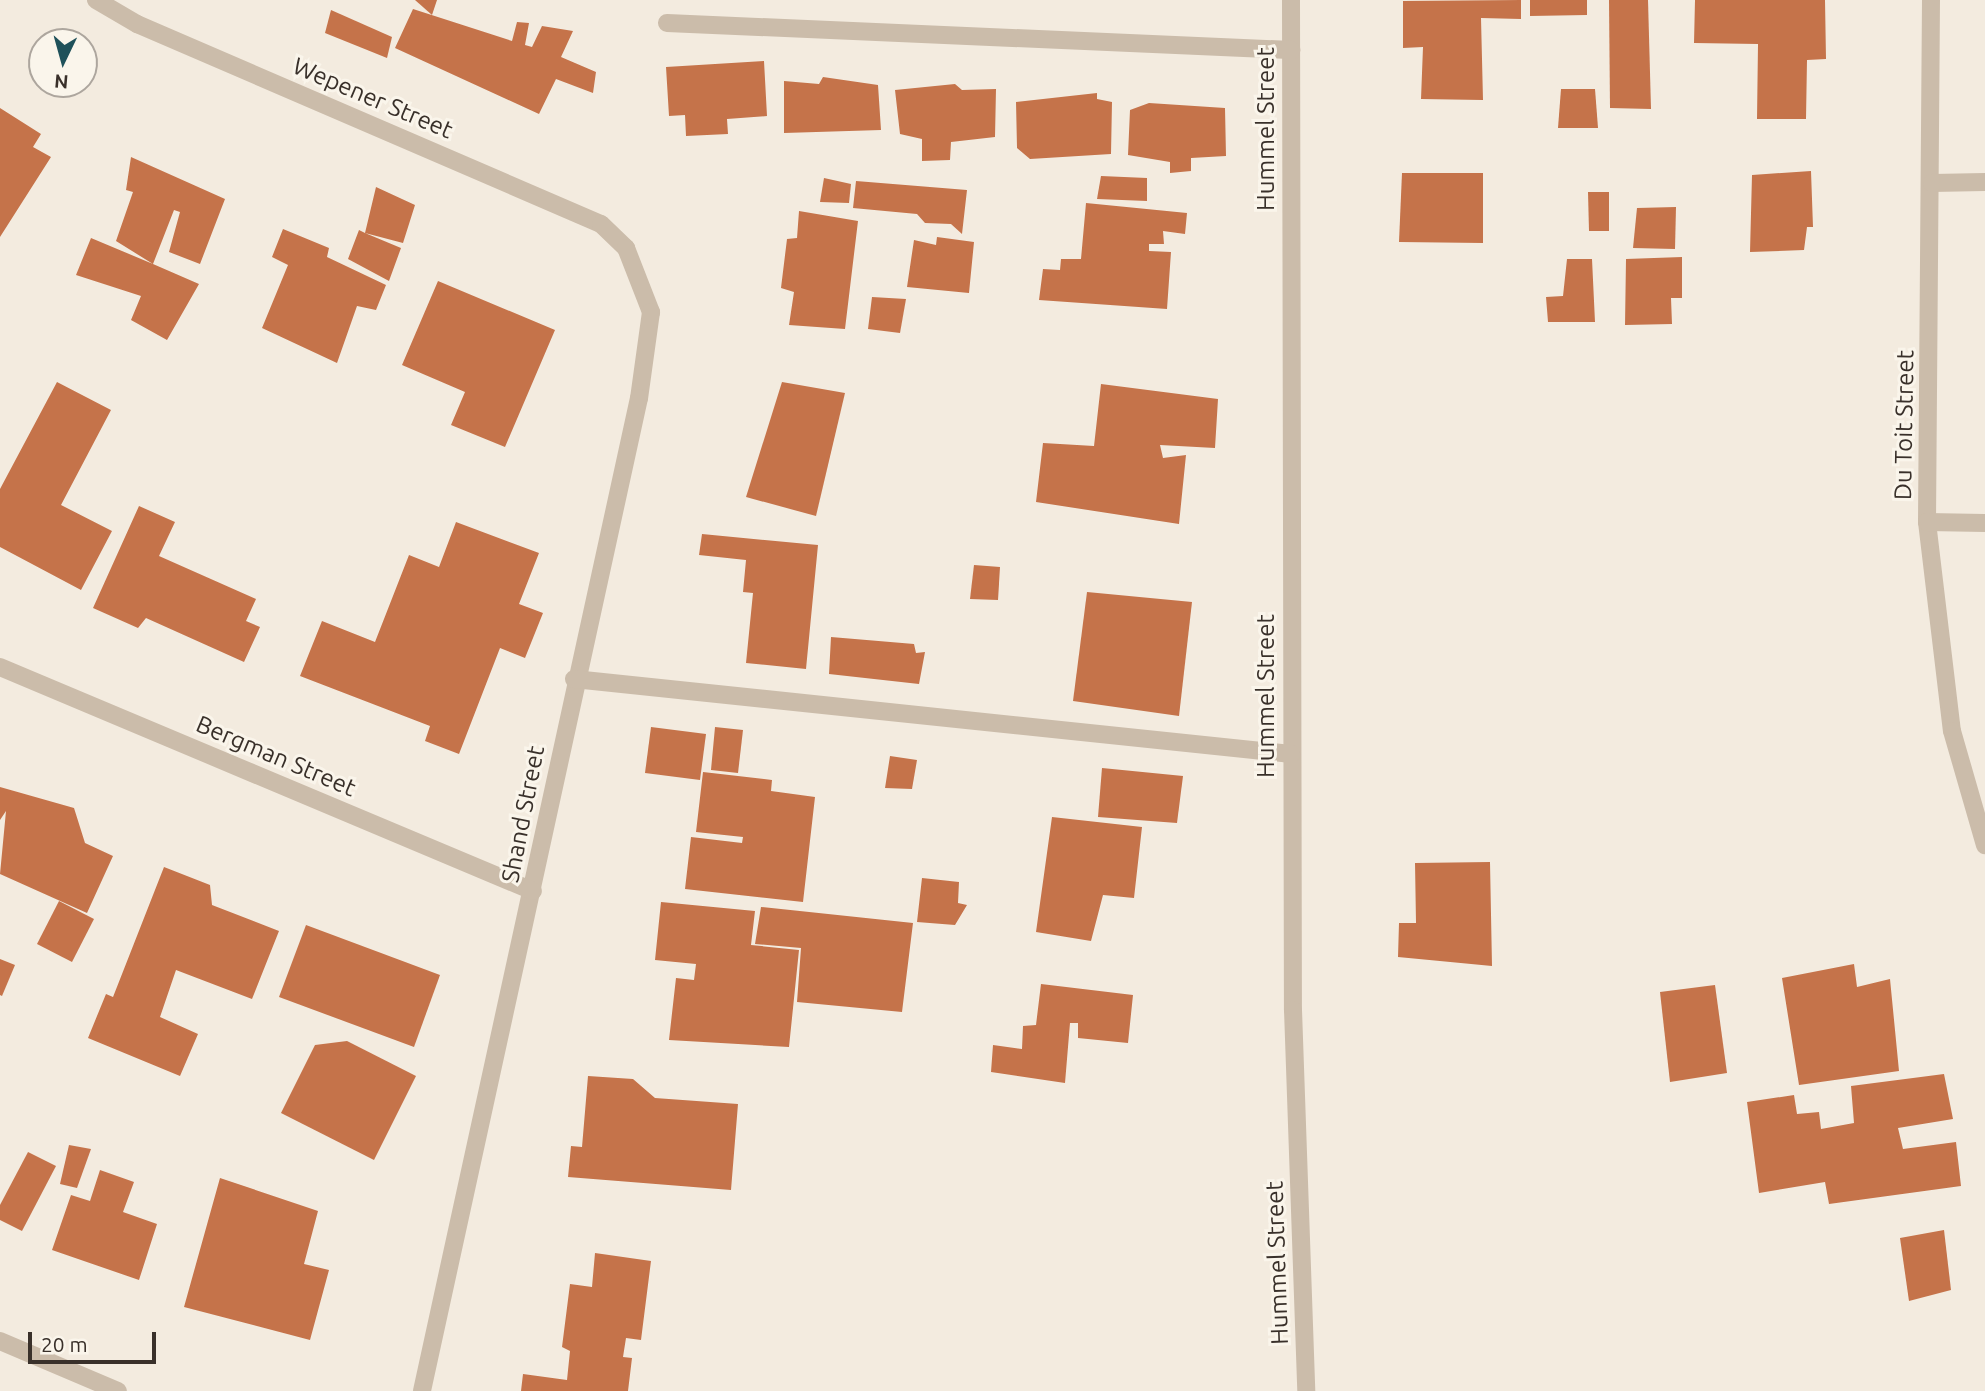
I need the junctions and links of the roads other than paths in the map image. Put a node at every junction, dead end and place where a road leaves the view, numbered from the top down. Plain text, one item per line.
1 (96, 0) edge
2 (1291, 0) edge
3 (1931, 0) edge
4 (667, 23) dead end
5 (1290, 50) junction
6 (1985, 182) edge
7 (1932, 183) junction
8 (626, 248) joint
9 (1927, 522) junction
10 (1985, 523) edge
11 (0, 667) edge
12 (574, 679) junction
13 (1291, 754) junction
14 (1985, 845) edge
15 (533, 891) junction
16 (0, 1341) edge
17 (118, 1391) edge
18 (422, 1391) edge
19 (1306, 1391) edge

1 - 8 street, Wepener Street
2 - 5 street, Hummel Street
3 - 7 street, Du Toit Street
4 - 5 street
5 - 13 street, Hummel Street
6 - 7 street
7 - 9 street, Du Toit Street
8 - 12 street, Shand Street
9 - 10 street
9 - 14 street, Du Toit Street
11 - 15 street, Bergman Street
12 - 13 street
12 - 15 street, Shand Street
13 - 19 street, Hummel Street
15 - 18 street, Shand Street
16 - 17 street

